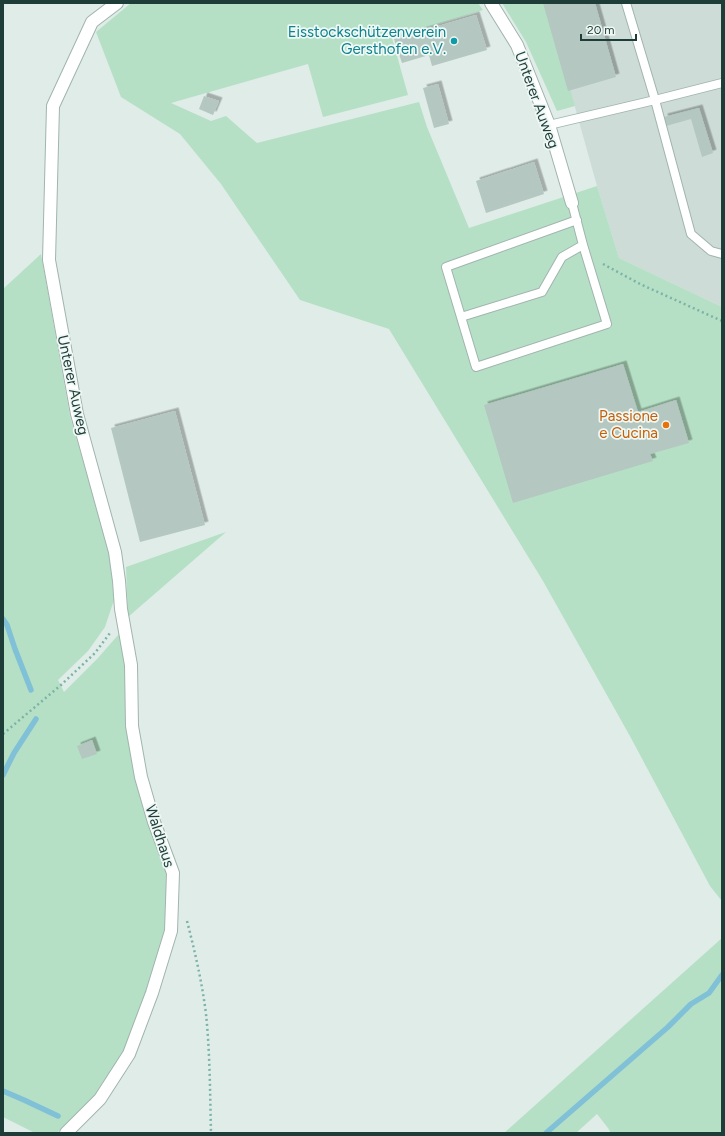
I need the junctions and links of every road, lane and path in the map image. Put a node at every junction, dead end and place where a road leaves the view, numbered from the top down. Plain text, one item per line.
1 (117, 3) edge
2 (491, 3) edge
3 (626, 3) edge
4 (722, 83) edge
5 (655, 100) junction
6 (549, 126) junction
7 (572, 203) joint
8 (577, 220) junction
9 (583, 245) junction
10 (722, 254) edge
11 (600, 263) dead end
12 (461, 318) junction
13 (722, 321) edge
14 (122, 609) joint
15 (111, 632) dead end
16 (3, 734) edge
17 (187, 918) dead end
18 (66, 1133) edge
19 (211, 1133) edge

1 - 14 street, Unterer Auweg
2 - 6 street, Unterer Auweg
3 - 5 lane
4 - 5 lane
5 - 6 lane
5 - 10 lane
6 - 7 street, Unterer Auweg
7 - 8 lane
8 - 9 lane
8 - 12 lane
9 - 12 lane
9 - 12 lane
11 - 13 path
14 - 18 street, Waldhaus
15 - 16 path
17 - 19 path

